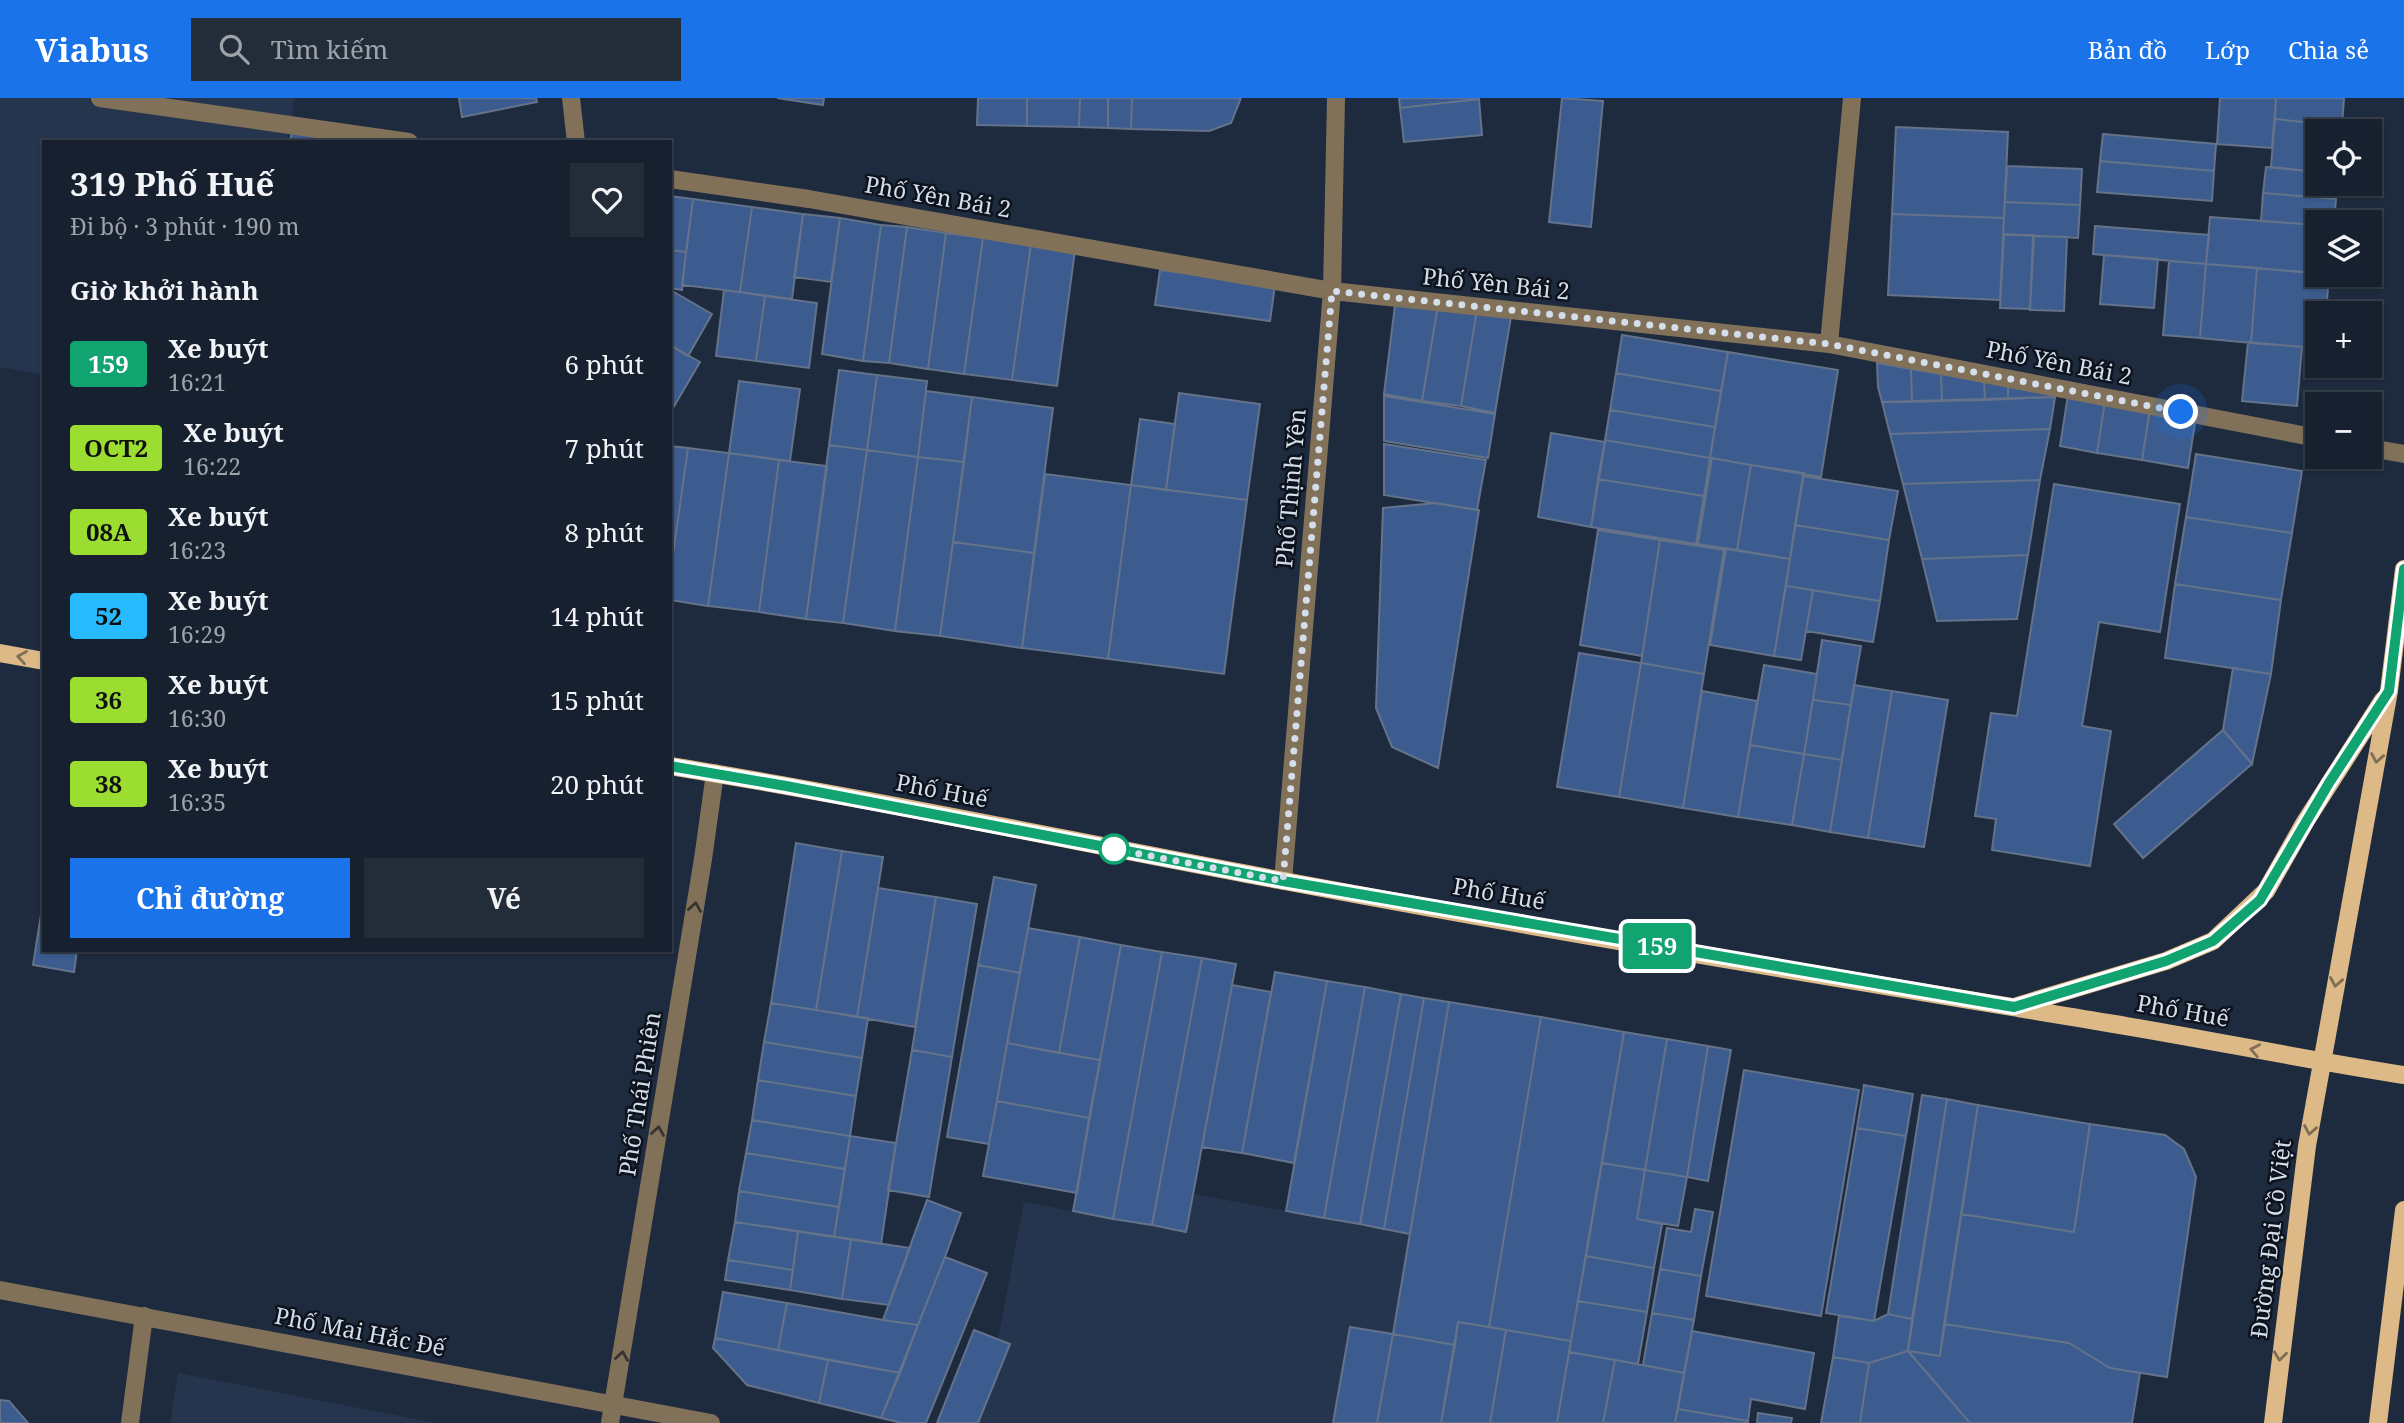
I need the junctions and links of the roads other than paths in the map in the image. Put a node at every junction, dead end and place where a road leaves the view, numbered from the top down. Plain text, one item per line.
1 (100, 98) edge
2 (571, 98) edge
3 (1336, 98) edge
4 (1852, 98) edge
5 (395, 140) edge
6 (576, 140) edge
7 (672, 179) edge
8 (1332, 291) junction
9 (1829, 344) junction
10 (2305, 436) edge
11 (2382, 449) edge
12 (2404, 454) edge
13 (2404, 569) edge
14 (0, 653) edge
15 (42, 661) edge
16 (2389, 691) junction
17 (672, 766) edge
18 (715, 773) junction
19 (1283, 881) junction
20 (2014, 1007) junction
21 (2322, 1063) junction
22 (2404, 1075) edge
23 (2404, 1210) edge
24 (0, 1290) edge
25 (144, 1316) junction
26 (614, 1404) junction
27 (130, 1423) edge
28 (610, 1423) edge
29 (712, 1423) edge
30 (2273, 1423) edge
31 (2378, 1423) edge

1 - 5 street
2 - 6 street
3 - 8 street, Phố Thịnh Yên
4 - 9 street
7 - 8 street, Phố Yên Bái 2
8 - 9 street, Phố Yên Bái 2
8 - 19 street, Phố Thịnh Yên
9 - 10 street, Phố Yên Bái 2
11 - 12 street
13 - 16 main road, Đường Đại Cồ Việt
15 -> 14 main road
16 - 20 main road
16 -> 21 main road, Đường Đại Cồ Việt
17 - 18 main road, Phố Huế
18 - 19 main road, Phố Huế
26 -> 18 street, Phố Thái Phiên
19 - 20 main road, Phố Huế
21 -> 20 main road, Phố Huế
21 - 22 main road, Phố Huế
21 -> 30 main road, Đường Đại Cồ Việt
23 - 31 main road
24 - 25 street, Phố Mai Hắc Đế
25 - 26 street, Phố Mai Hắc Đế
25 - 27 street
26 - 28 street, Phố Thái Phiên
26 - 29 street, Phố Mai Hắc Đế

